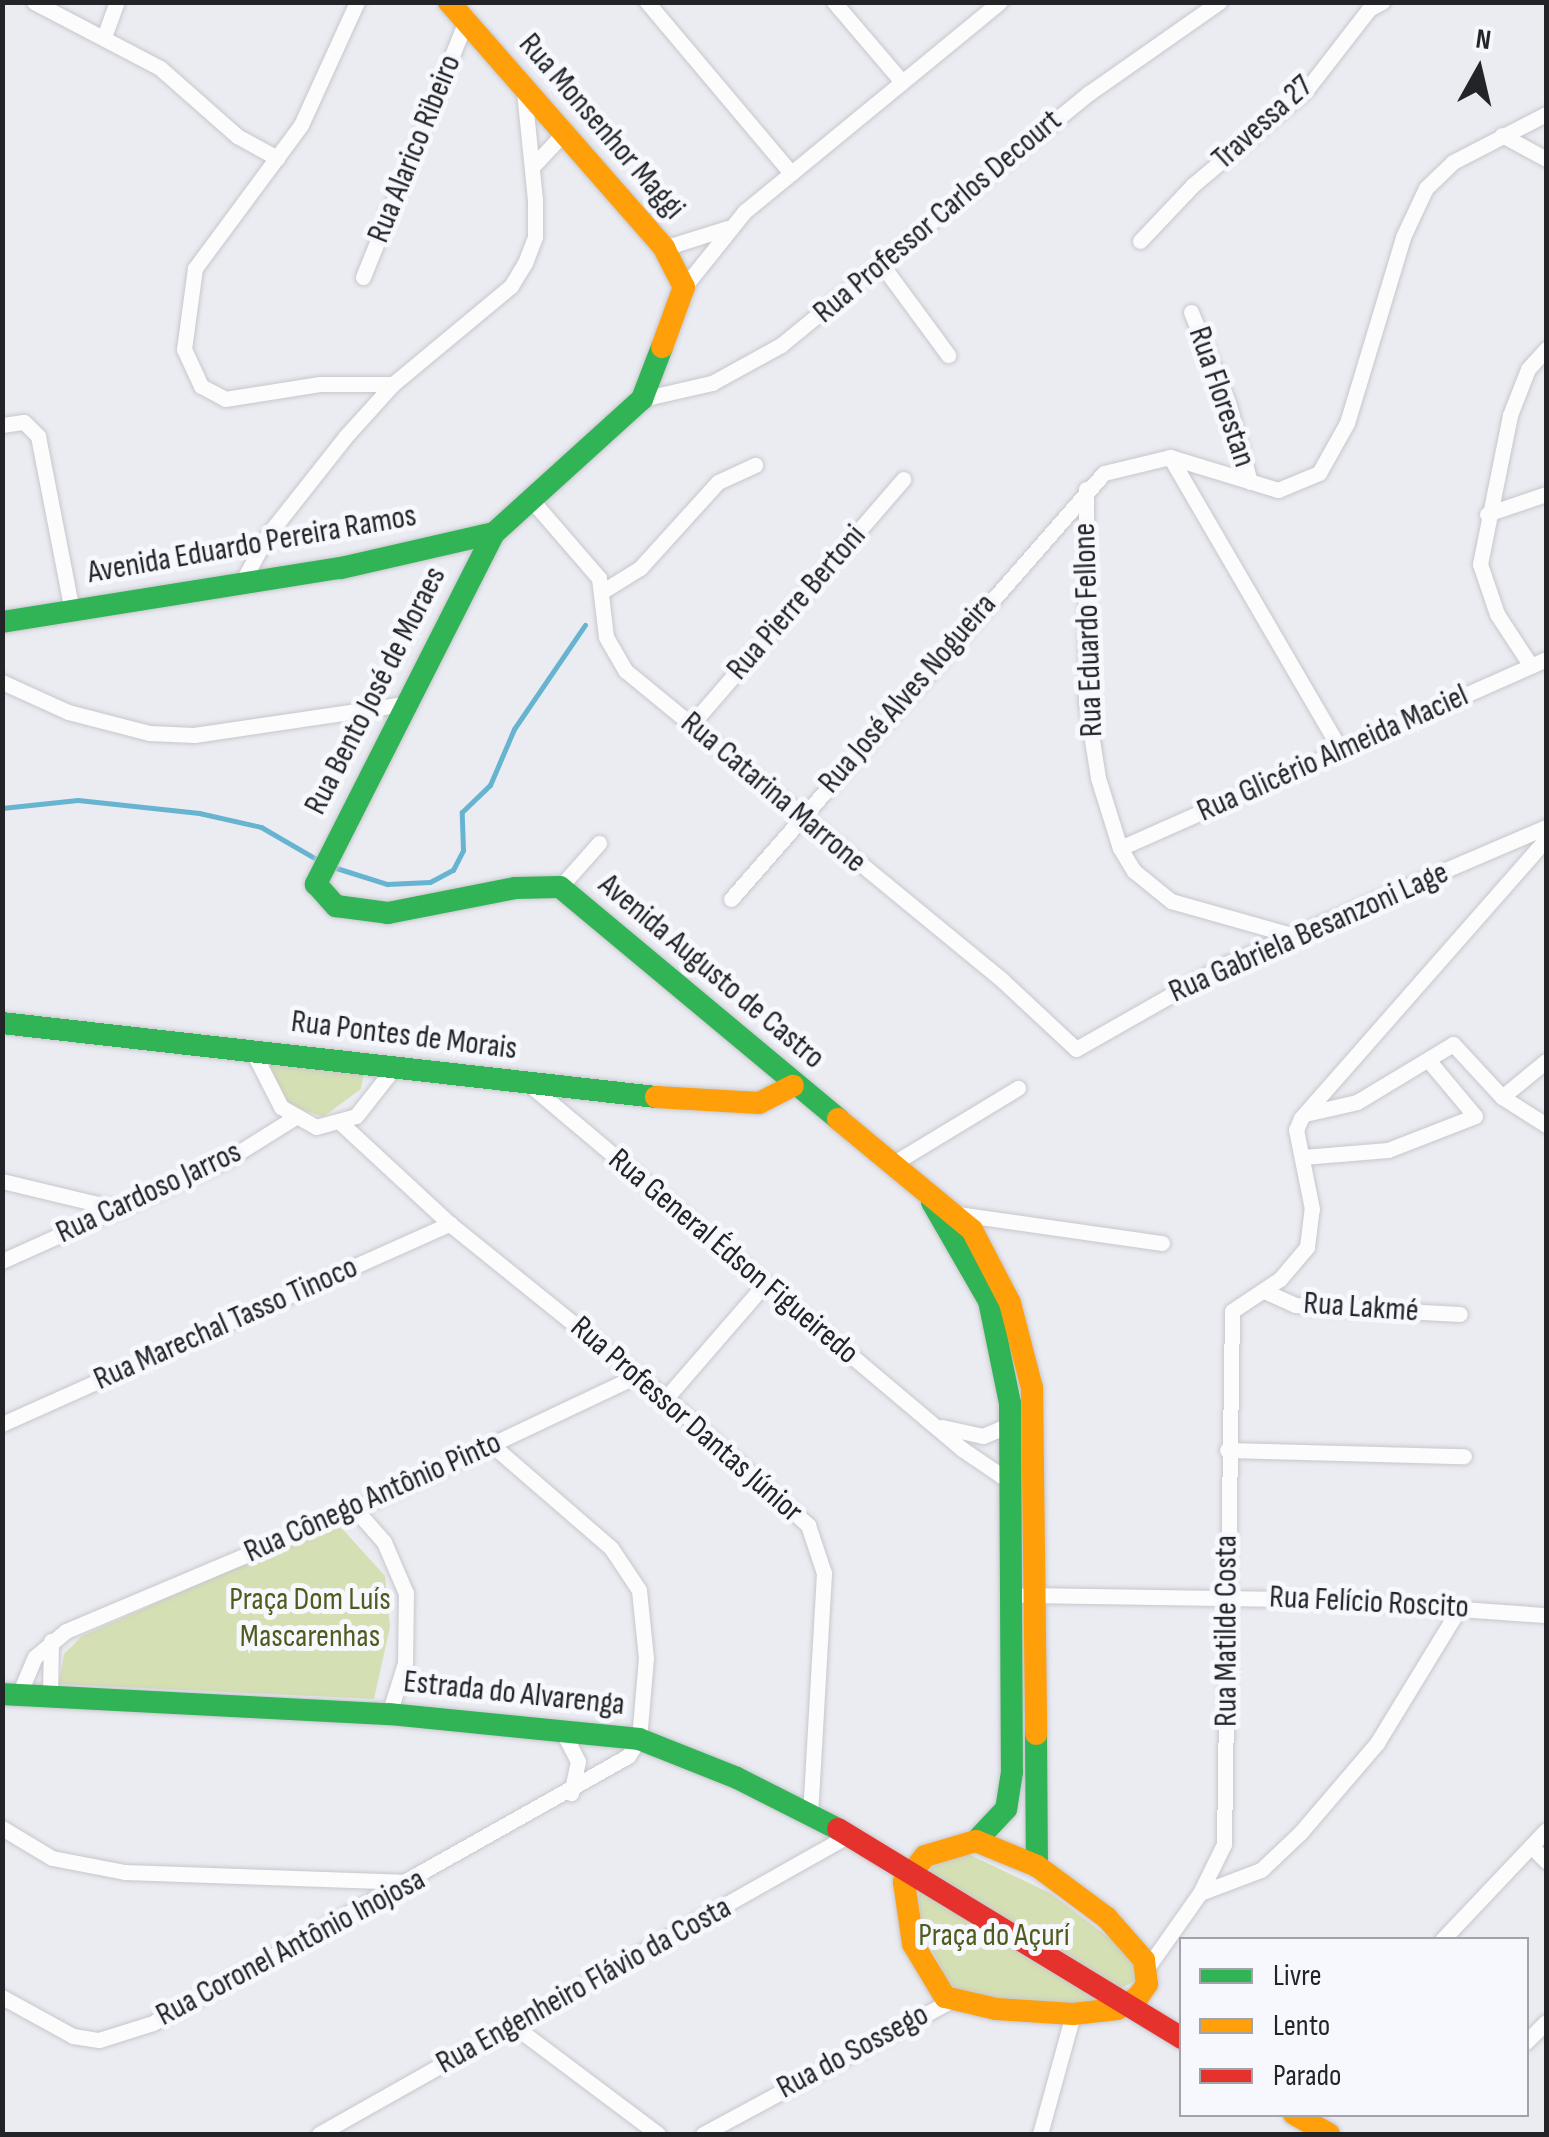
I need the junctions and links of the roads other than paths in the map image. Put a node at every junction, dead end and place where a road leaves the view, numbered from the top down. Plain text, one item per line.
1 (34, 2) edge
2 (118, 2) edge
3 (357, 2) edge
4 (449, 2) edge
5 (648, 2) edge
6 (834, 2) edge
7 (1000, 2) edge
8 (1218, 2) edge
9 (1372, 5) edge
10 (466, 21) junction
11 (104, 36) junction
12 (902, 82) junction
13 (524, 91) junction
14 (1546, 114) edge
15 (1502, 135) junction
16 (562, 136) junction
17 (278, 158) junction
18 (1546, 159) edge
19 (532, 166) junction
20 (790, 172) junction
21 (728, 228) junction
22 (1140, 241) dead end
23 (664, 248) junction
24 (882, 265) junction
25 (363, 277) dead end
26 (684, 287) junction
27 (1191, 312) dead end
28 (1546, 349) edge
29 (948, 355) dead end
30 (393, 384) junction
31 (642, 398) junction
32 (2, 426) edge
33 (1170, 456) junction
34 (755, 464) dead end
35 (903, 480) dead end
36 (1250, 482) junction
37 (1086, 489) junction
38 (1546, 494) edge
39 (529, 497) junction
40 (1487, 514) junction
41 (494, 533) junction
42 (240, 586) junction
43 (604, 591) junction
44 (72, 611) junction
45 (2, 622) edge
46 (1546, 659) edge
47 (1530, 666) junction
48 (2, 682) edge
49 (410, 703) junction
50 (691, 726) junction
51 (1341, 751) junction
52 (802, 818) junction
53 (1546, 827) edge
54 (1546, 838) edge
55 (599, 843) dead end
56 (1120, 848) junction
57 (316, 880) joint
58 (560, 887) junction
59 (731, 899) dead end
60 (1290, 935) junction
61 (2, 1023) edge
62 (1076, 1049) joint
63 (252, 1050) junction
64 (1429, 1060) junction
65 (1546, 1061) edge
66 (397, 1064) junction
67 (530, 1085) junction
68 (793, 1086) junction
69 (1018, 1088) dead end
70 (1502, 1097) junction
71 (1305, 1114) junction
72 (292, 1119) junction
73 (342, 1124) junction
74 (1546, 1125) edge
75 (1303, 1157) junction
76 (894, 1163) junction
77 (2, 1180) edge
78 (931, 1199) junction
79 (119, 1208) junction
80 (958, 1214) junction
81 (450, 1224) junction
82 (1162, 1243) dead end
83 (2, 1261) edge
84 (764, 1285) junction
85 (1264, 1291) junction
86 (1460, 1314) dead end
87 (638, 1375) junction
88 (666, 1398) junction
89 (2, 1424) edge
90 (1011, 1424) junction
91 (938, 1426) junction
92 (492, 1446) junction
93 (1227, 1450) junction
94 (1464, 1456) dead end
95 (1012, 1483) junction
96 (355, 1509) junction
97 (1037, 1594) junction
98 (1011, 1595) junction
99 (1227, 1596) junction
100 (1460, 1607) junction
101 (1546, 1614) edge
102 (51, 1641) junction
103 (11, 1693) edge
104 (50, 1694) junction
105 (389, 1714) junction
106 (555, 1725) junction
107 (639, 1739) junction
108 (1023, 1773) junction
109 (571, 1793) junction
110 (810, 1814) junction
111 (2, 1828) edge
112 (1546, 1830) edge
113 (849, 1836) junction
114 (976, 1841) junction
115 (1531, 1846) junction
116 (1546, 1861) edge
117 (1037, 1866) junction
118 (909, 1871) junction
119 (413, 1882) junction
120 (1200, 1894) junction
121 (1445, 1937) edge
122 (1147, 1968) junction
123 (2, 1997) edge
124 (950, 2001) junction
125 (1130, 2003) junction
126 (1073, 2014) junction
127 (514, 2026) junction
128 (1179, 2036) edge
129 (1299, 2117) edge
130 (319, 2134) edge
131 (658, 2134) edge
132 (703, 2134) edge
133 (1040, 2134) edge
134 (1329, 2134) edge

1 - 11 street
2 - 11 street
3 - 17 street
4 - 10 street, Rua Monsenhor Maggi
5 - 20 street
6 - 12 street
7 - 12 street
8 - 24 street, Rua Professor Carlos Decourt
9 - 22 street, Travessa 27
10 - 13 street, Rua Monsenhor Maggi
10 - 25 street, Rua Alarico Ribeiro
11 - 17 street
12 - 20 street
13 - 16 street, Rua Monsenhor Maggi
13 - 19 street
14 - 15 street
15 - 18 street
15 - 36 street
16 - 19 street
16 - 23 street, Rua Monsenhor Maggi
17 - 30 street
19 - 30 street
20 - 21 street
21 - 23 street
21 - 26 street
23 - 26 street
24 - 29 street
24 - 31 street, Rua Professor Carlos Decourt
26 - 31 street
27 - 36 street, Rua Florestan
28 - 40 street
30 - 42 street
31 - 39 street
32 - 44 street
33 - 36 street
33 - 37 street, Rua Eduardo Fellone
33 - 51 street
34 - 43 street
35 - 50 street, Rua Pierre Bertoni
37 - 52 street, Rua José Alves Nogueira
37 - 56 street, Rua Eduardo Fellone
38 - 40 street
39 - 41 street
39 - 43 street, Rua Catarina Marrone
40 - 47 street
41 - 42 street, Avenida Eduardo Pereira Ramos
41 - 49 street, Rua Bento José de Moraes
42 - 44 street, Avenida Eduardo Pereira Ramos
43 - 50 street, Rua Catarina Marrone
44 - 45 street, Avenida Eduardo Pereira Ramos
46 - 47 street, Rua Glicério Almeida Maciel
47 - 51 street, Rua Glicério Almeida Maciel
48 - 49 street
49 - 57 street, Rua Bento José de Moraes
50 - 52 street, Rua Catarina Marrone
51 - 56 street, Rua Glicério Almeida Maciel
52 - 59 street, Rua José Alves Nogueira
52 - 62 street, Rua Catarina Marrone
53 - 60 street, Rua Gabriela Besanzoni Lage
54 - 71 street
55 - 58 street
56 - 60 street, Rua Eduardo Fellone
57 - 58 street, Avenida Augusto de Castro
58 - 68 street, Avenida Augusto de Castro
60 - 62 street, Rua Gabriela Besanzoni Lage
61 - 63 street, Rua Pontes de Morais
63 - 66 street, Rua Pontes de Morais
63 - 72 street
64 - 70 street
64 - 71 street
64 - 75 street
65 - 70 street
66 - 67 street, Rua Pontes de Morais
66 - 73 street
67 - 68 street, Rua Pontes de Morais
67 - 84 street, Rua General Édson Figueiredo
68 - 76 street, Avenida Augusto de Castro
69 - 76 street
70 - 74 street
71 - 75 street, Rua Matilde Costa
72 - 73 street
72 - 79 street, Rua Cardoso Jarros
73 - 81 street, Rua Professor Dantas Júnior
75 - 85 street, Rua Matilde Costa
76 - 78 street, Avenida Augusto de Castro
77 - 79 street
78 - 80 street, Avenida Augusto de Castro
78 - 90 street, Avenida Augusto de Castro
79 - 83 street, Rua Cardoso Jarros
80 - 82 street
80 - 97 street, Avenida Augusto de Castro
81 - 87 street, Rua Professor Dantas Júnior
81 - 89 street, Rua Marechal Tasso Tinoco
84 - 88 street
84 - 91 street, Rua General Édson Figueiredo
85 - 86 street, Rua Lakmé
85 - 93 street, Rua Matilde Costa
87 - 88 street, Rua Professor Dantas Júnior
87 - 92 street, Rua Cônego Antônio Pinto
88 - 110 street, Rua Professor Dantas Júnior
90 - 91 street, Rua General Édson Figueiredo
90 - 95 street, Avenida Augusto de Castro
91 - 95 street, Rua General Édson Figueiredo
92 - 96 street, Rua Cônego Antônio Pinto
92 - 107 street
93 - 94 street
93 - 99 street, Rua Matilde Costa
95 - 98 street, Avenida Augusto de Castro
96 - 102 street, Rua Cônego Antônio Pinto
96 - 105 street
97 - 98 street, Rua Felício Roscito
97 - 99 street, Rua Felício Roscito
97 - 108 street, Avenida Augusto de Castro
98 - 108 street, Avenida Augusto de Castro
99 - 100 street, Rua Felício Roscito
99 - 120 street, Rua Matilde Costa
100 - 101 street, Rua Felício Roscito
100 - 120 street
102 - 103 street
102 - 104 street
103 - 104 street, Estrada do Alvarenga
104 - 105 street, Estrada do Alvarenga
105 - 106 street, Estrada do Alvarenga
106 - 107 street, Estrada do Alvarenga
106 - 109 street
107 - 109 street, Rua Coronel Antônio Inojosa
107 - 110 street, Estrada do Alvarenga
108 - 114 street, Avenida Augusto de Castro
108 - 117 street, Avenida Augusto de Castro
109 - 119 street, Rua Coronel Antônio Inojosa
110 - 113 street, Estrada do Alvarenga
111 - 119 street
112 - 115 street
113 - 118 street, Estrada do Alvarenga
113 - 127 street, Rua Engenheiro Flávio da Costa
114 - 117 street
114 - 118 street
115 - 116 street
115 - 121 street
117 - 122 street
118 - 124 street
118 - 125 street, Estrada do Alvarenga
119 - 123 street, Rua Coronel Antônio Inojosa
120 - 122 street, Rua Matilde Costa
122 - 125 street
124 - 126 street
124 - 132 street, Rua do Sossego
125 - 126 street
125 - 128 street, Estrada do Alvarenga
126 - 133 street
127 - 130 street, Rua Engenheiro Flávio da Costa
127 - 131 street
129 - 134 street

